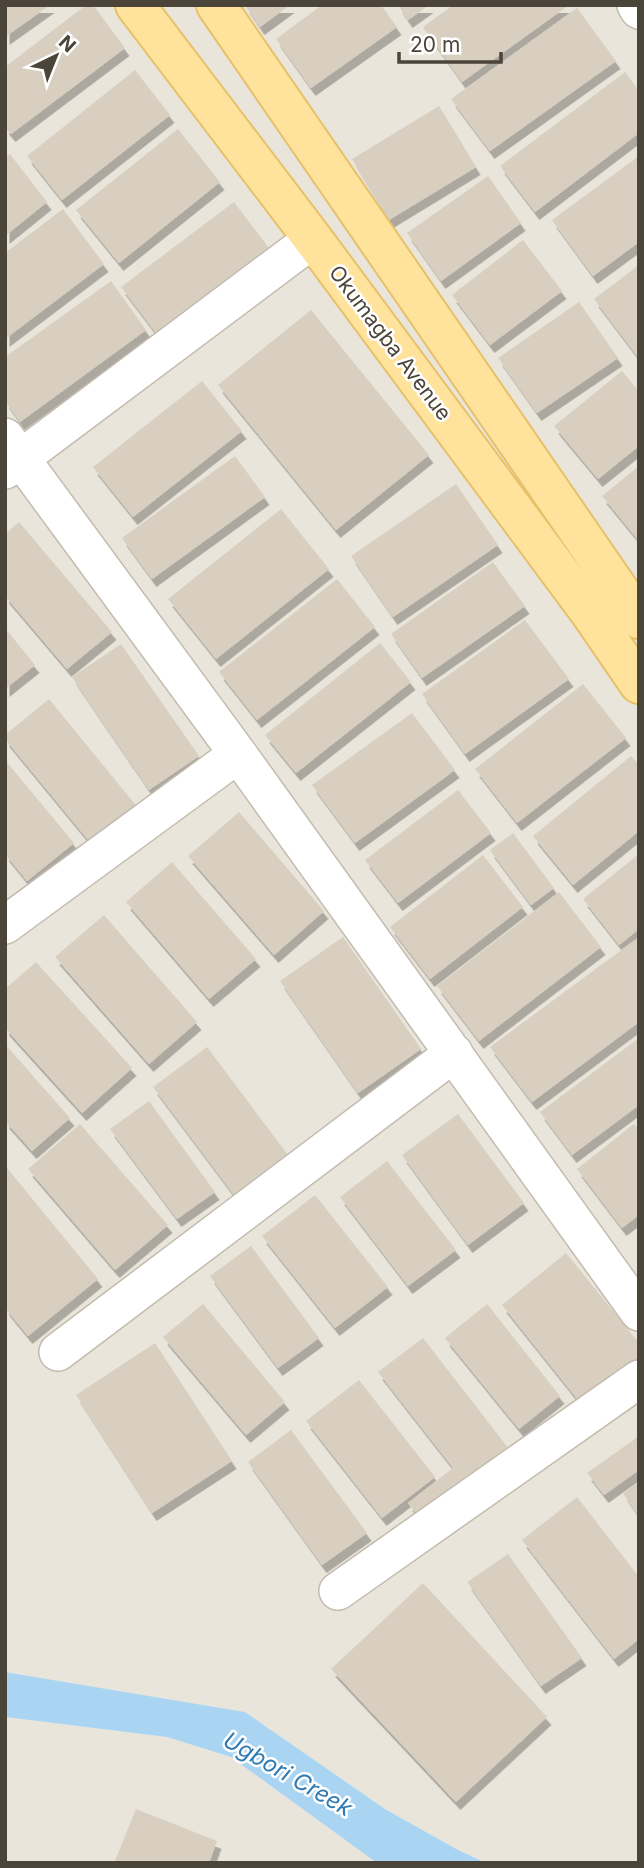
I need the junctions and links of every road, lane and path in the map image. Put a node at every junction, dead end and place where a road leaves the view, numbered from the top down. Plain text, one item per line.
1 (135, 5) edge
2 (216, 5) edge
3 (636, 5) edge
4 (639, 10) edge
5 (313, 239) junction
6 (10, 456) edge
7 (639, 619) edge
8 (639, 684) edge
9 (238, 754) junction
10 (5, 925) edge
11 (454, 1053) junction
12 (639, 1312) edge
13 (58, 1352) dead end
14 (639, 1379) edge
15 (338, 1591) dead end

1 - 5 main road, Okumagba Avenue
2 - 7 main road
3 - 4 street
5 - 6 street
5 - 8 main road, Okumagba Avenue
6 - 9 street
9 - 10 street
9 - 11 street
11 - 12 street
11 - 13 street
14 - 15 street

